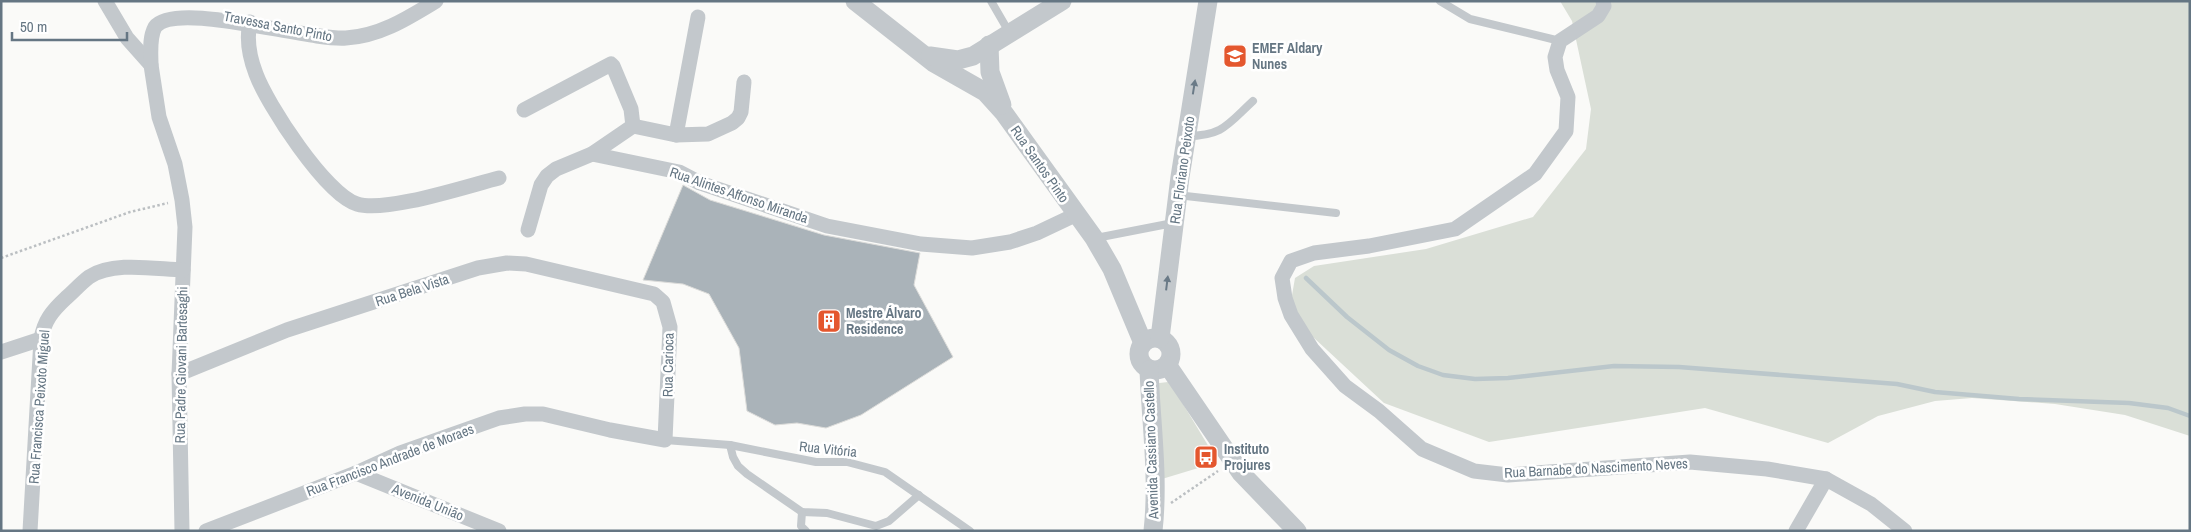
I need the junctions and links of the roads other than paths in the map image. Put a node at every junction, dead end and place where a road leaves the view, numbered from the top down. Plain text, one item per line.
1 (105, 1) edge
2 (436, 1) edge
3 (855, 1) edge
4 (991, 1) edge
5 (1062, 1) edge
6 (1208, 1) edge
7 (1440, 1) edge
8 (1603, 1) edge
9 (187, 7) edge
10 (698, 17) dead end
11 (250, 22) junction
12 (1009, 32) junction
13 (1560, 42) junction
14 (989, 44) junction
15 (924, 55) junction
16 (151, 65) junction
17 (744, 82) dead end
18 (1253, 101) dead end
19 (524, 110) dead end
20 (1004, 113) junction
21 (633, 126) junction
22 (676, 135) junction
23 (1186, 136) junction
24 (592, 154) junction
25 (499, 178) dead end
26 (1178, 195) junction
27 (1336, 213) dead end
28 (1075, 215) junction
29 (1174, 223) junction
30 (528, 230) dead end
31 (1094, 238) junction
32 (183, 270) junction
33 (654, 294) joint
34 (41, 340) junction
35 (1152, 341) junction
36 (1, 352) edge
37 (1168, 366) junction
38 (1149, 370) junction
39 (179, 374) junction
40 (665, 440) junction
41 (730, 445) junction
42 (356, 473) junction
43 (1826, 480) junction
44 (919, 495) junction
45 (802, 512) junction
46 (1154, 522) edge
47 (30, 531) edge
48 (182, 531) edge
49 (206, 531) edge
50 (499, 531) edge
51 (806, 531) edge
52 (970, 531) edge
53 (1297, 531) edge
54 (1796, 531) edge
55 (1905, 531) edge

1 - 16 street
2 - 11 street, Travessa Santo Pinto
3 - 15 street
4 - 12 lane
5 - 12 street
23 -> 6 street, Rua Floriano Peixoto
7 - 13 lane
8 - 13 street
9 - 11 street, Travessa Santo Pinto
9 - 16 street, Travessa Santo Pinto
10 - 22 street
11 - 25 street
12 - 14 street
13 - 43 street, Rua Barnabe do Nascimento Neves
14 - 15 street
14 - 20 street
15 - 20 street, Rua Santos Pinto
16 - 32 street, Rua Padre Giovani Bartesaghi
17 - 22 street
18 - 23 lane
19 - 21 street
20 - 28 street, Rua Santos Pinto
21 - 22 street
21 - 24 street
23 - 26 street, Rua Floriano Peixoto
24 - 28 street, Rua Alintes Affonso Miranda
24 - 30 street
26 - 27 lane
26 - 29 street, Rua Floriano Peixoto
28 - 31 street, Rua Santos Pinto
29 - 31 lane
35 -> 29 street, Rua Floriano Peixoto
31 - 35 street, Rua Santos Pinto
32 - 34 street, Rua Francisca Peixoto Miguel
32 - 39 street, Rua Padre Giovani Bartesaghi
33 - 39 street, Rua Bela Vista
33 - 40 street, Rua Carioca
34 - 36 street
34 - 47 street, Rua Francisca Peixoto Miguel
35 - 37 street
35 - 38 street
37 - 38 street
37 - 53 street
38 - 46 street, Avenida Cassiano Castello
39 - 48 street, Rua Padre Giovani Bartesaghi
40 - 41 lane, Rua Vitória
40 - 42 street, Rua Francisco Andrade de Moraes
41 - 44 lane, Rua Vitória
41 - 45 lane
42 - 49 street, Rua Francisco Andrade de Moraes
42 - 50 street, Avenida União
43 - 54 street
43 - 55 street, Rua Barnabe do Nascimento Neves
44 - 45 lane
44 - 52 lane, Rua Vitória
45 - 51 lane

